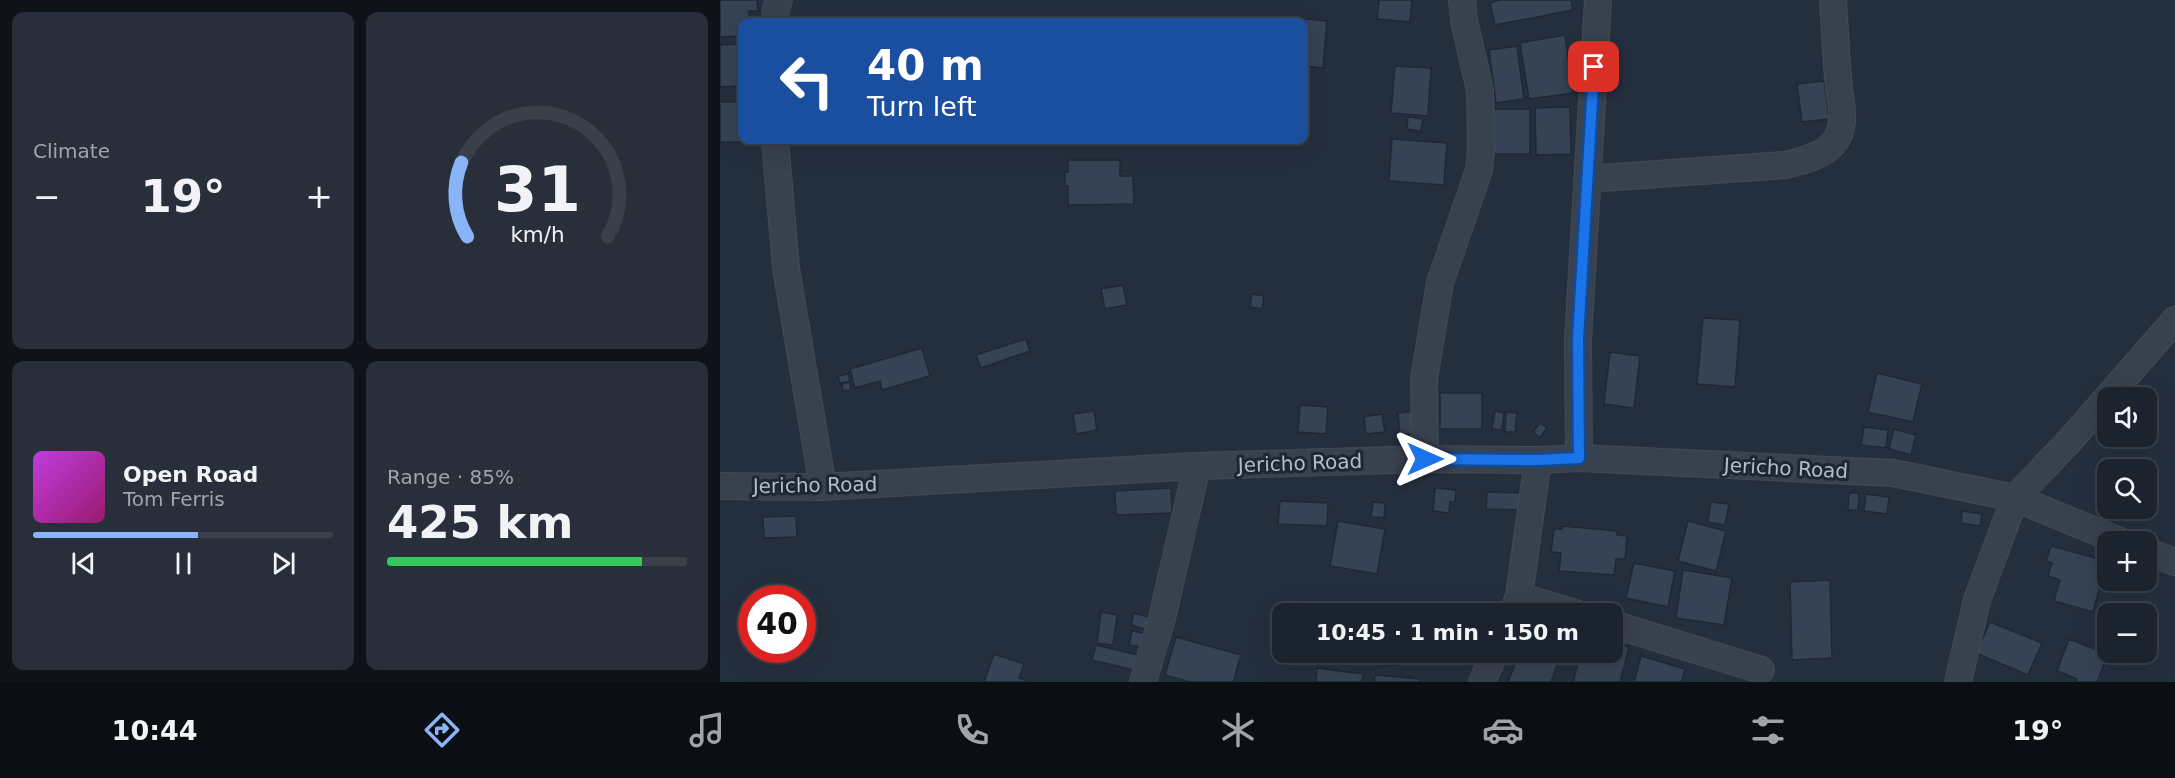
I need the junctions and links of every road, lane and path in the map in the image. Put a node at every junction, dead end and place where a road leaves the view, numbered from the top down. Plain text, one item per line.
1 (779, 0) edge
2 (1462, 0) edge
3 (1598, 0) edge
4 (1833, 0) edge
5 (775, 18) edge
6 (775, 144) edge
7 (1587, 179) junction
8 (2175, 320) edge
9 (1579, 458) junction
10 (1425, 459) junction
11 (1538, 460) junction
12 (1197, 466) junction
13 (720, 486) edge
14 (823, 487) junction
15 (2015, 498) junction
16 (2097, 532) edge
17 (2157, 555) edge
18 (2175, 562) edge
19 (1516, 603) edge
20 (1623, 627) edge
21 (1490, 663) edge
22 (1761, 670) dead end
23 (1143, 682) edge
24 (1482, 682) edge
25 (1958, 682) edge

1 - 5 street
2 - 10 street
3 - 7 street
4 - 7 street
6 - 14 street
7 - 9 street
8 - 15 street
9 - 11 street, Jericho Road
9 - 15 street, Jericho Road
10 - 11 street, Jericho Road
10 - 12 street, Jericho Road
11 - 19 street
12 - 14 street, Jericho Road
12 - 23 street
13 - 14 street, Jericho Road
15 - 16 street, Jericho Road
15 - 25 street
17 - 18 street
20 - 22 street
21 - 24 street

